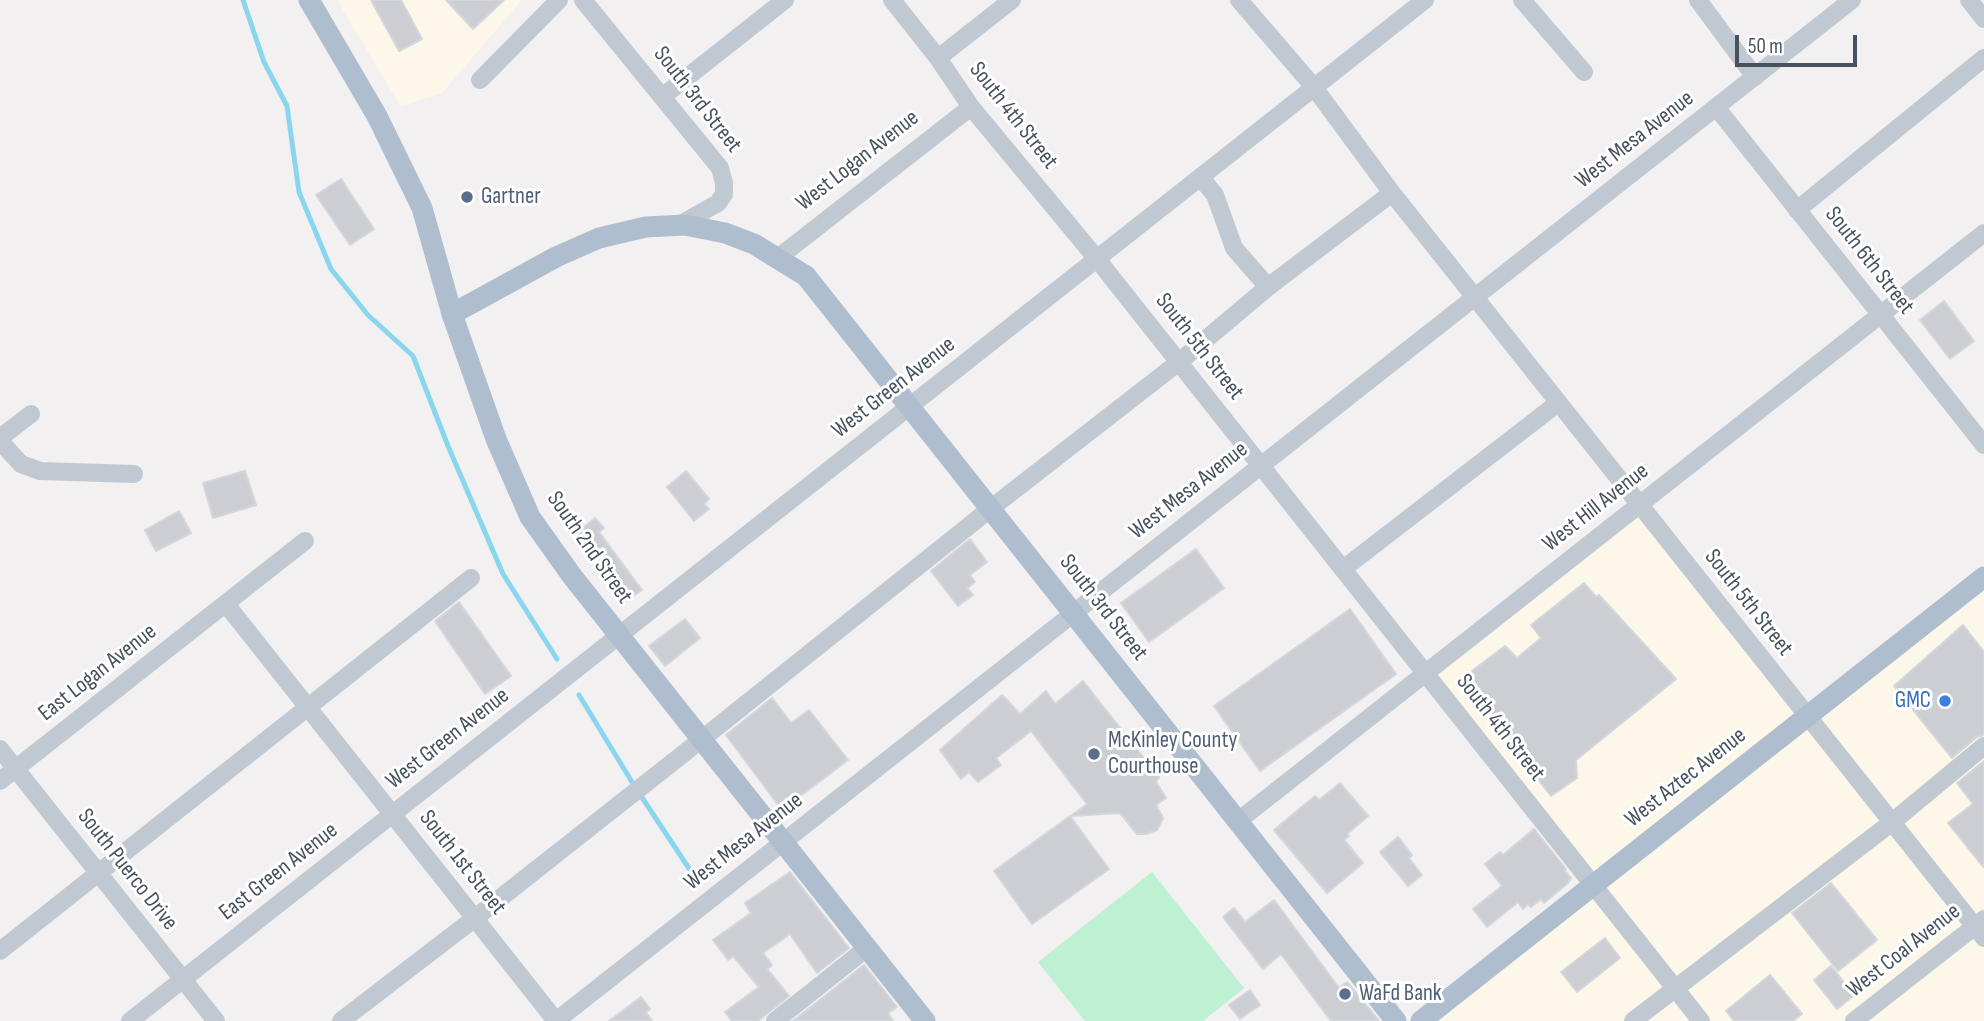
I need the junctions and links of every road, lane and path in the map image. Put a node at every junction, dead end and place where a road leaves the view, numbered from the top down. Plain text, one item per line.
1 (309, 0) edge
2 (559, 0) edge
3 (583, 0) edge
4 (785, 0) edge
5 (892, 0) edge
6 (1012, 0) edge
7 (1239, 0) edge
8 (1425, 0) edge
9 (1522, 0) edge
10 (1698, 0) edge
11 (1852, 0) edge
12 (1969, 0) edge
13 (1984, 19) edge
14 (938, 58) junction
15 (1984, 58) edge
16 (1584, 72) dead end
17 (1755, 77) junction
18 (480, 80) dead end
19 (1313, 86) junction
20 (662, 97) junction
21 (971, 107) junction
22 (1716, 107) junction
23 (1201, 177) junction
24 (1392, 193) junction
25 (1797, 210) junction
26 (679, 225) junction
27 (1984, 233) edge
28 (779, 257) junction
29 (1097, 259) junction
30 (1268, 287) junction
31 (1475, 298) junction
32 (452, 314) junction
33 (1881, 315) junction
34 (1179, 362) junction
35 (1558, 403) junction
36 (909, 407) junction
37 (31, 415) dead end
38 (0, 439) edge
39 (1984, 446) edge
40 (1261, 466) junction
41 (134, 474) dead end
42 (1639, 505) junction
43 (990, 509) junction
44 (305, 541) dead end
45 (1343, 569) junction
46 (1984, 577) edge
47 (471, 578) dead end
48 (226, 604) junction
49 (1073, 614) junction
50 (620, 636) junction
51 (1426, 673) junction
52 (307, 707) junction
53 (1807, 717) junction
54 (702, 739) junction
55 (1984, 746) edge
56 (0, 749) edge
57 (16, 769) junction
58 (0, 781) edge
59 (392, 814) junction
60 (1238, 821) junction
61 (1891, 823) junction
62 (783, 842) junction
63 (99, 873) junction
64 (1593, 885) junction
65 (475, 918) junction
66 (1981, 928) edge
67 (867, 948) junction
68 (0, 951) edge
69 (183, 979) junction
70 (1674, 987) junction
71 (131, 1021) edge
72 (216, 1021) edge
73 (341, 1021) edge
74 (556, 1021) edge
75 (775, 1021) edge
76 (925, 1021) edge
77 (1396, 1021) edge
78 (1420, 1021) edge
79 (1633, 1021) edge
80 (1701, 1021) edge
81 (1854, 1021) edge

1 - 32 main road, South 2nd Street
2 - 18 street
3 - 20 street, South 3rd Street
4 - 20 street
5 - 14 street, South 4th Street
6 - 14 street
7 - 19 street
8 - 19 street, West Green Avenue
9 - 16 street
10 - 17 street
11 - 17 street, West Mesa Avenue
12 - 13 street
14 - 21 street, South 4th Street
15 - 25 street
17 - 22 street, West Mesa Avenue
19 - 23 street, West Green Avenue
19 - 24 street
20 - 26 street, South 3rd Street
21 - 28 street, West Logan Avenue
21 - 29 street, South 4th Street
22 - 25 street, South 6th Street
22 - 31 street, West Mesa Avenue
23 - 29 street, West Green Avenue
23 - 30 street
24 - 30 street
24 - 31 street
25 - 33 street, South 6th Street
26 - 28 main road, South 3rd Street
26 - 32 main road
27 - 33 street, West Hill Avenue
28 - 36 main road, South 3rd Street
29 - 34 street, South 5th Street
29 - 36 street, West Green Avenue
30 - 34 street
31 - 35 street, South 5th Street
31 - 40 street, West Mesa Avenue
32 - 50 main road, South 2nd Street
33 - 39 street, South 6th Street
33 - 42 street, West Hill Avenue
34 - 40 street, South 5th Street
34 - 43 street
35 - 42 street, South 5th Street
35 - 45 street
36 - 43 main road, South 3rd Street
36 - 50 street, West Green Avenue
37 - 38 street
38 - 41 street
40 - 45 street, South 4th Street
40 - 49 street, West Mesa Avenue
42 - 51 street, West Hill Avenue
42 - 53 street, South 5th Street
43 - 49 main road, South 3rd Street
43 - 54 street
44 - 48 street, East Logan Avenue
45 - 51 street, South 4th Street
46 - 53 main road, West Aztec Avenue
47 - 52 street
48 - 52 street, South 1st Street
48 - 57 street, East Logan Avenue
49 - 60 main road, South 3rd Street
49 - 62 street, West Mesa Avenue
50 - 54 main road, South 2nd Street
50 - 59 street, West Green Avenue
51 - 60 street, West Hill Avenue
51 - 64 street, South 4th Street
52 - 59 street, South 1st Street
52 - 63 street
53 - 61 street, South 5th Street
53 - 64 main road, West Aztec Avenue
54 - 62 main road, South 2nd Street
54 - 65 street
55 - 61 street
56 - 57 street, South Puerco Drive
57 - 58 street, East Logan Avenue
57 - 63 street, South Puerco Drive
59 - 65 street, South 1st Street
59 - 69 street, East Green Avenue
60 - 77 main road, South 3rd Street
61 - 66 street, South 5th Street
61 - 70 street
62 - 67 main road, South 2nd Street
62 - 74 street, West Mesa Avenue
63 - 68 street
63 - 69 street, South Puerco Drive
64 - 70 street, South 4th Street
64 - 78 main road, West Aztec Avenue
65 - 73 street
65 - 74 street, South 1st Street
66 - 81 street, West Coal Avenue
67 - 75 street
67 - 76 main road, South 2nd Street
69 - 71 street, East Green Avenue
69 - 72 street, South Puerco Drive
70 - 79 street
70 - 80 street, South 4th Street

